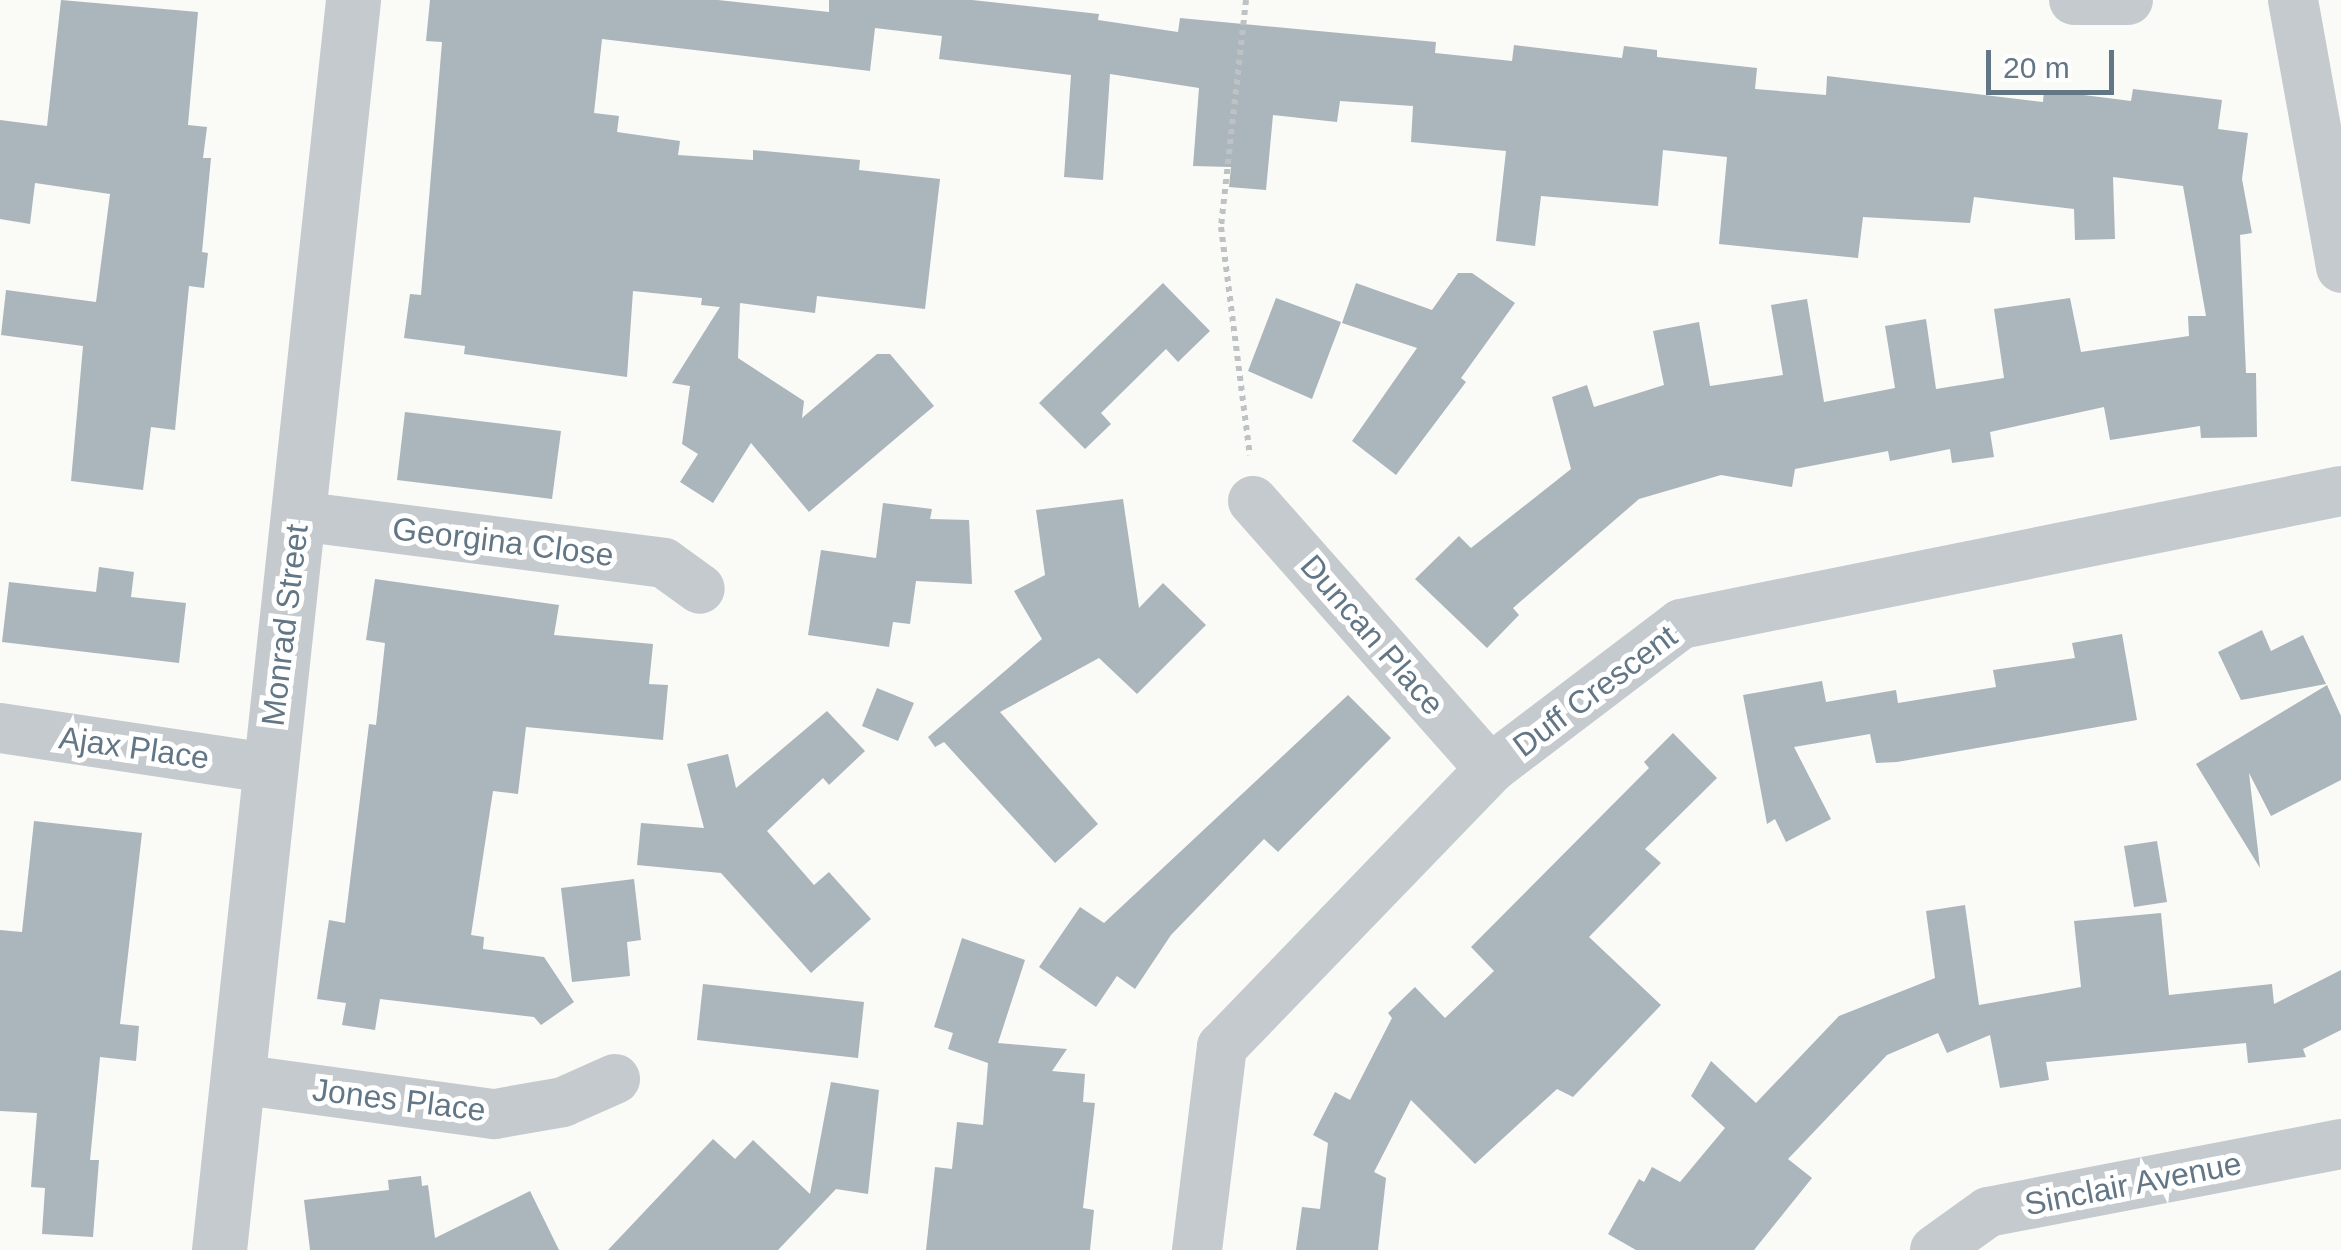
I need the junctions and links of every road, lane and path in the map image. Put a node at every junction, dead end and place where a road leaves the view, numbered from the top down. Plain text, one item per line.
1 (353, 0) edge
2 (1246, 0) edge
3 (2074, 0) edge
4 (2128, 0) edge
5 (2292, 0) edge
6 (2341, 268) edge
7 (2341, 491) edge
8 (1253, 500) joint
9 (298, 516) junction
10 (700, 589) dead end
11 (0, 728) edge
12 (268, 768) junction
13 (1490, 769) junction
14 (238, 1079) junction
15 (615, 1079) dead end
16 (2341, 1144) edge
17 (219, 1250) edge
18 (1197, 1250) edge
19 (1935, 1250) edge

1 - 9 street, Monrad Street
2 - 8 path
3 - 4 street
5 - 6 street
7 - 13 street, Duff Crescent
8 - 13 street, Duncan Place
9 - 10 street, Georgina Close
9 - 12 street, Monrad Street
11 - 12 street, Ajax Place
12 - 14 street, Monrad Street
13 - 18 street, Duff Crescent
14 - 15 street, Jones Place
14 - 17 street, Monrad Street
16 - 19 street, Sinclair Avenue

